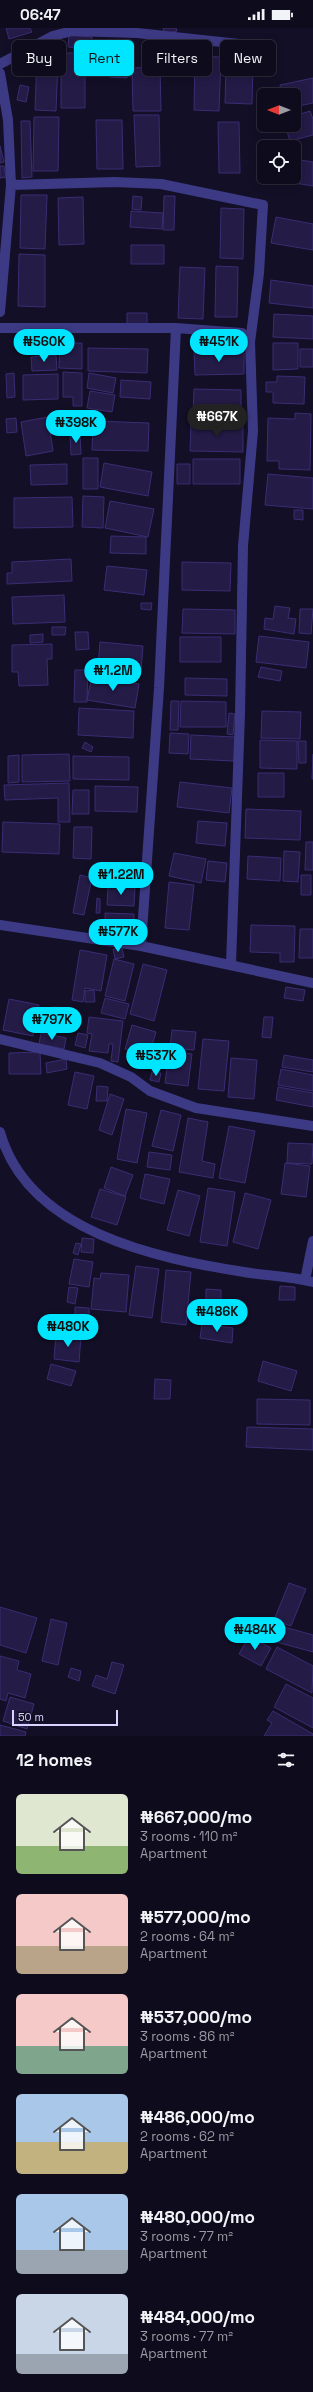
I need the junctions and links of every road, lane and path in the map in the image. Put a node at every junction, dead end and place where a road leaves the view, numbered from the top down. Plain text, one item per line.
1 (220, 42) edge
2 (0, 64) edge
3 (0, 73) edge
4 (11, 185) junction
5 (0, 312) edge
6 (0, 328) edge
7 (176, 328) junction
8 (250, 342) junction
9 (0, 925) edge
10 (141, 946) junction
11 (231, 964) junction
12 (313, 982) edge
13 (0, 1039) edge
14 (313, 1126) edge
15 (0, 1132) edge
16 (313, 1241) edge
17 (309, 1281) edge

1 - 2 street
3 - 4 street
4 - 5 street
4 - 8 street
6 - 7 street
7 - 8 street
7 - 10 street
8 - 11 street
9 - 10 street
10 - 11 street
11 - 12 street
13 - 14 street
15 - 17 street
16 - 17 street

